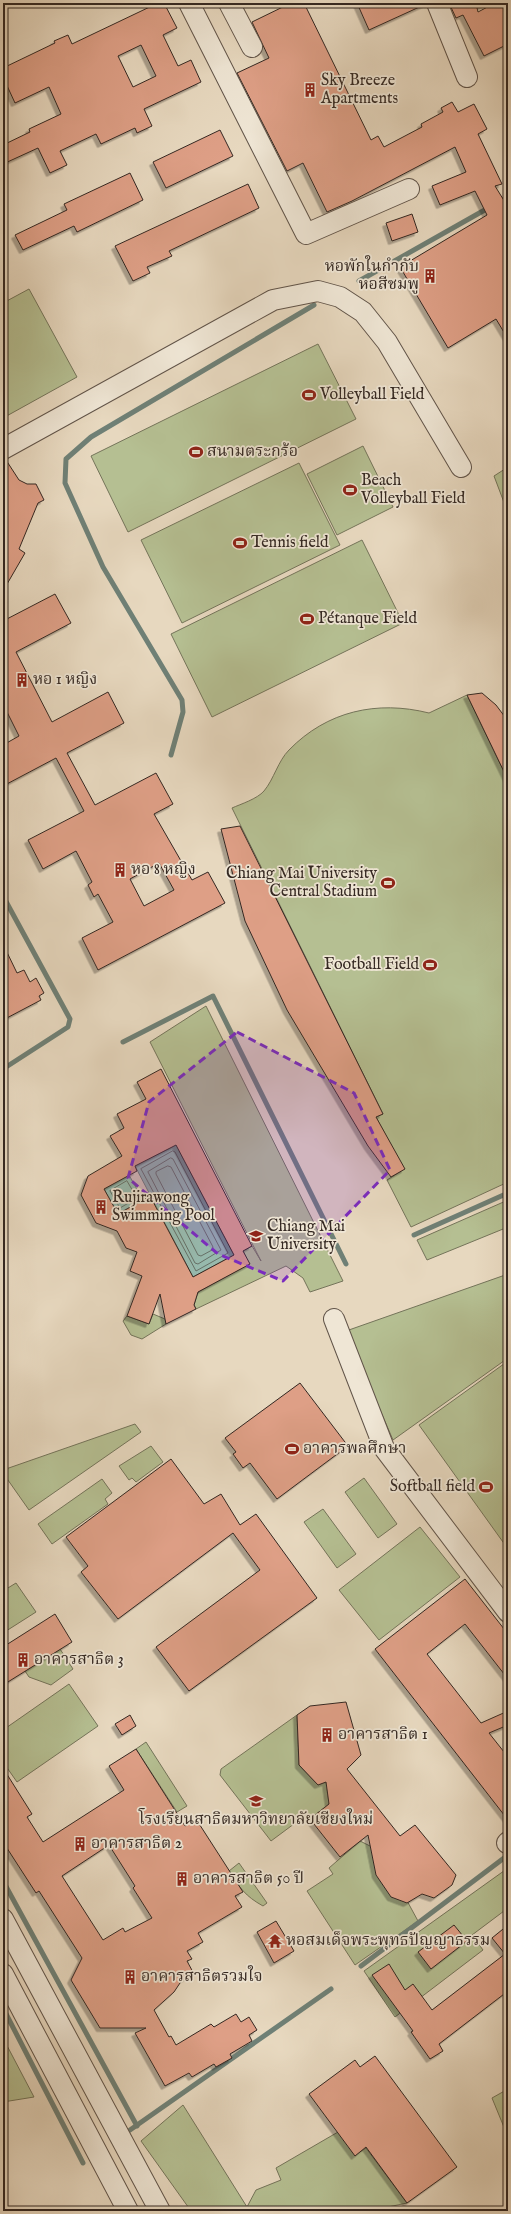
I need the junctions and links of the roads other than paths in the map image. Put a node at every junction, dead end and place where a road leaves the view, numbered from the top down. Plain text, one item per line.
1 (189, 3) edge
2 (229, 3) edge
3 (437, 3) edge
4 (252, 47) dead end
5 (467, 77) dead end
6 (409, 189) dead end
7 (3, 449) edge
8 (461, 467) dead end
9 (334, 1319) dead end
10 (508, 1612) edge
11 (3, 1920) edge
12 (3, 1974) edge
13 (128, 2211) edge
14 (160, 2211) edge

1 - 6 street
2 - 4 street
3 - 5 street
7 - 8 street
9 - 10 street
11 - 14 street
12 - 13 street

